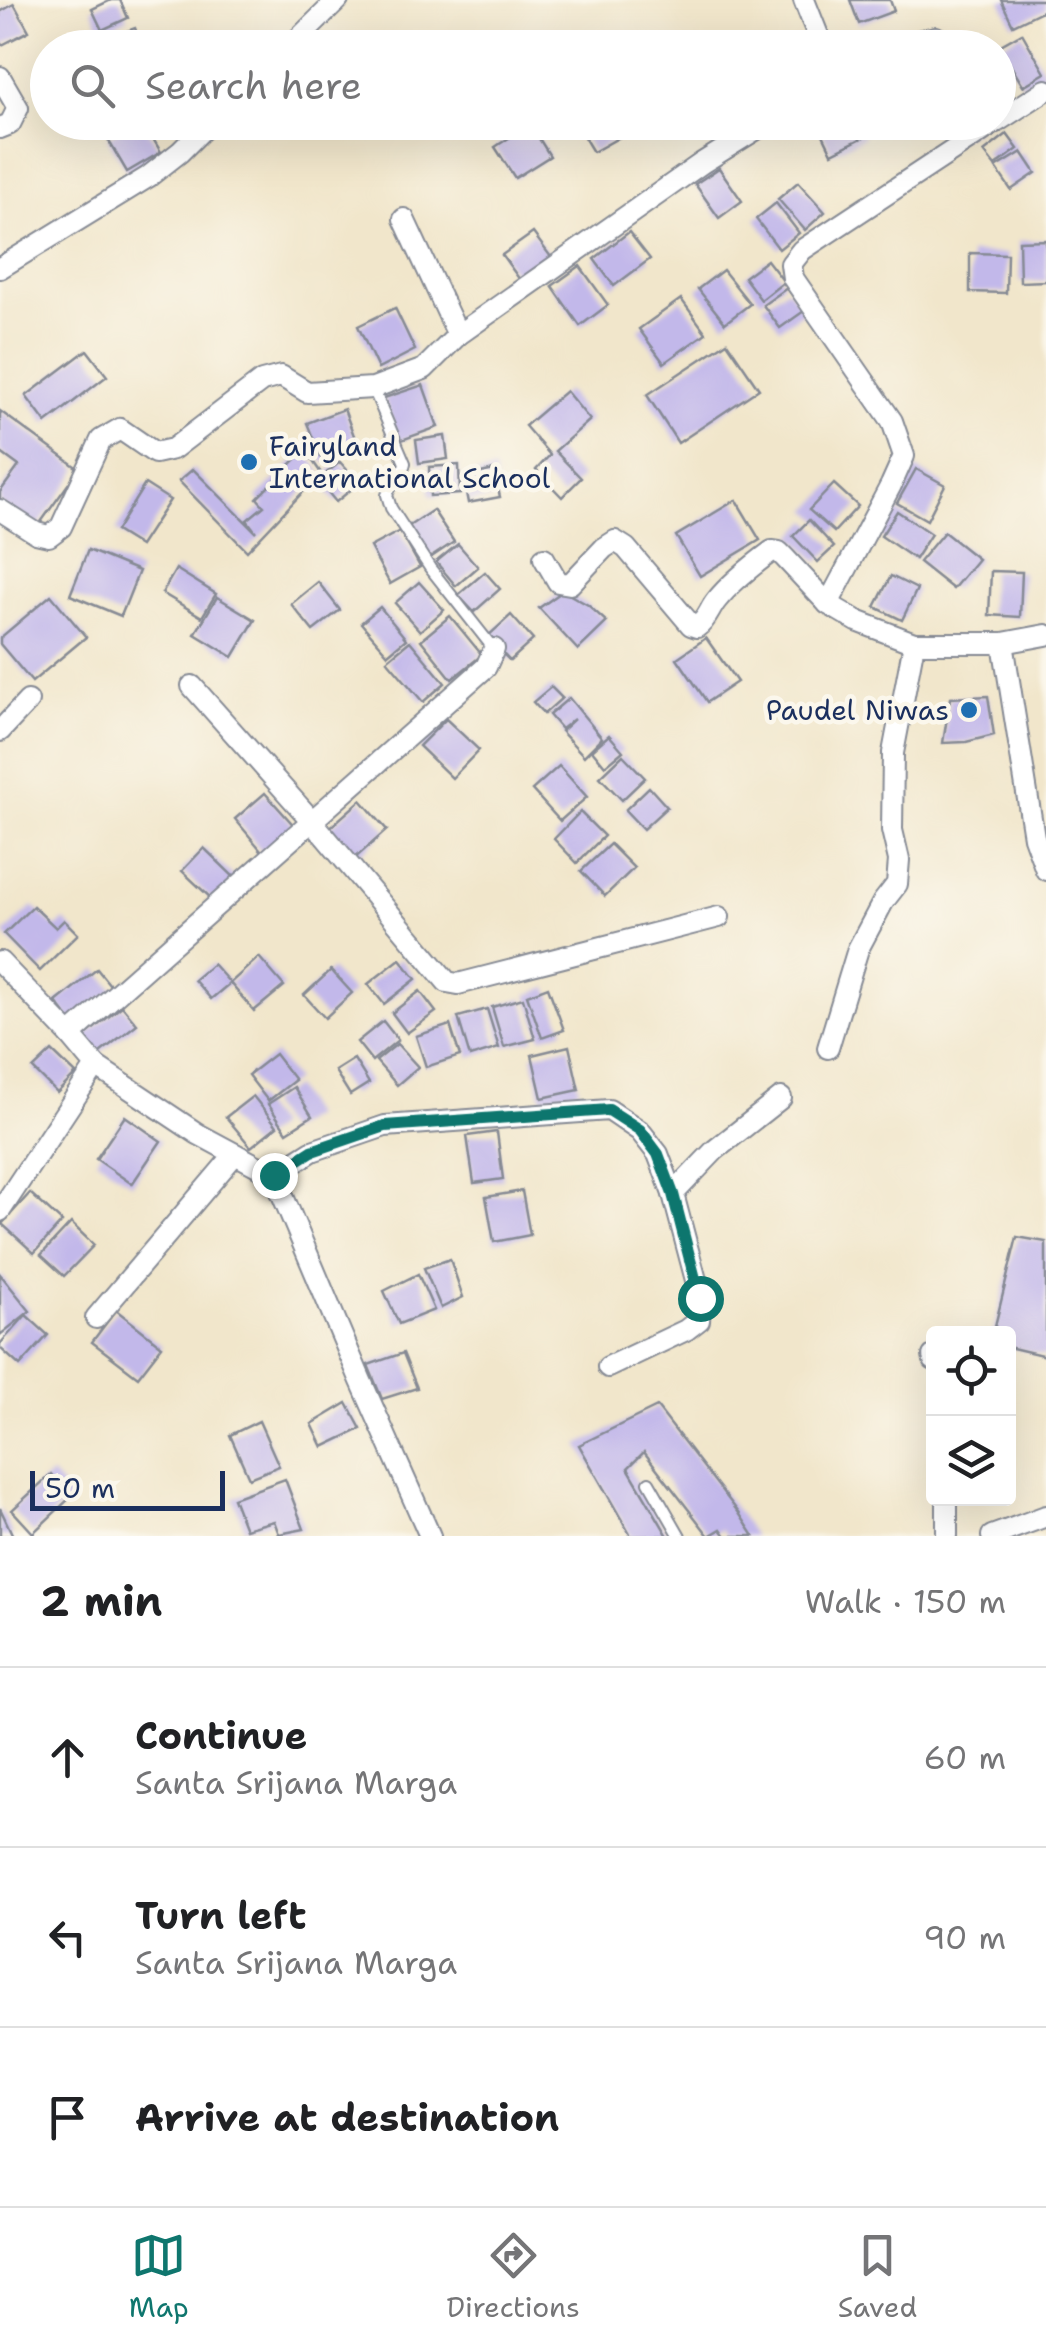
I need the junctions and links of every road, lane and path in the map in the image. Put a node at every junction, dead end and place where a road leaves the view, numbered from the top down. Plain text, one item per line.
1 (338, 0) edge
2 (804, 0) edge
3 (307, 30) edge
4 (816, 30) edge
5 (0, 77) edge
6 (1043, 98) edge
7 (1016, 112) edge
8 (0, 128) edge
9 (192, 140) edge
10 (739, 140) edge
11 (968, 140) edge
12 (404, 219) dead end
13 (0, 268) edge
14 (458, 334) junction
15 (373, 388) junction
16 (0, 510) edge
17 (544, 558) dead end
18 (828, 604) junction
19 (1046, 635) edge
20 (914, 642) junction
21 (1003, 643) junction
22 (494, 649) joint
23 (192, 686) dead end
24 (28, 701) dead end
25 (0, 731) edge
26 (312, 822) junction
27 (1046, 870) edge
28 (719, 917) dead end
29 (0, 962) edge
30 (70, 1034) junction
31 (828, 1048) dead end
32 (96, 1066) junction
33 (781, 1098) dead end
34 (235, 1154) junction
35 (274, 1175) junction
36 (673, 1194) junction
37 (0, 1211) edge
38 (96, 1318) dead end
39 (608, 1367) dead end
40 (649, 1482) dead end
41 (947, 1506) edge
42 (1046, 1516) edge
43 (430, 1536) edge
44 (680, 1536) edge
45 (947, 1536) edge
46 (992, 1536) edge

1 - 3 street
2 - 4 street
5 - 8 street
6 - 7 street
9 - 13 street
10 - 14 street
11 - 18 street
12 - 14 street
14 - 15 street
15 - 16 street
15 - 22 lane
17 - 18 street
18 - 20 street
19 - 21 street
20 - 21 street
20 - 31 street
21 - 27 street
22 - 26 street
23 - 26 street
24 - 25 street
26 - 28 street
26 - 30 street
29 - 30 street
30 - 32 street
32 - 34 street
32 - 37 street
33 - 36 street
34 - 35 street
34 - 38 street
35 - 36 street
35 - 43 street
36 - 39 street
40 - 44 lane
41 - 45 street
42 - 46 street

